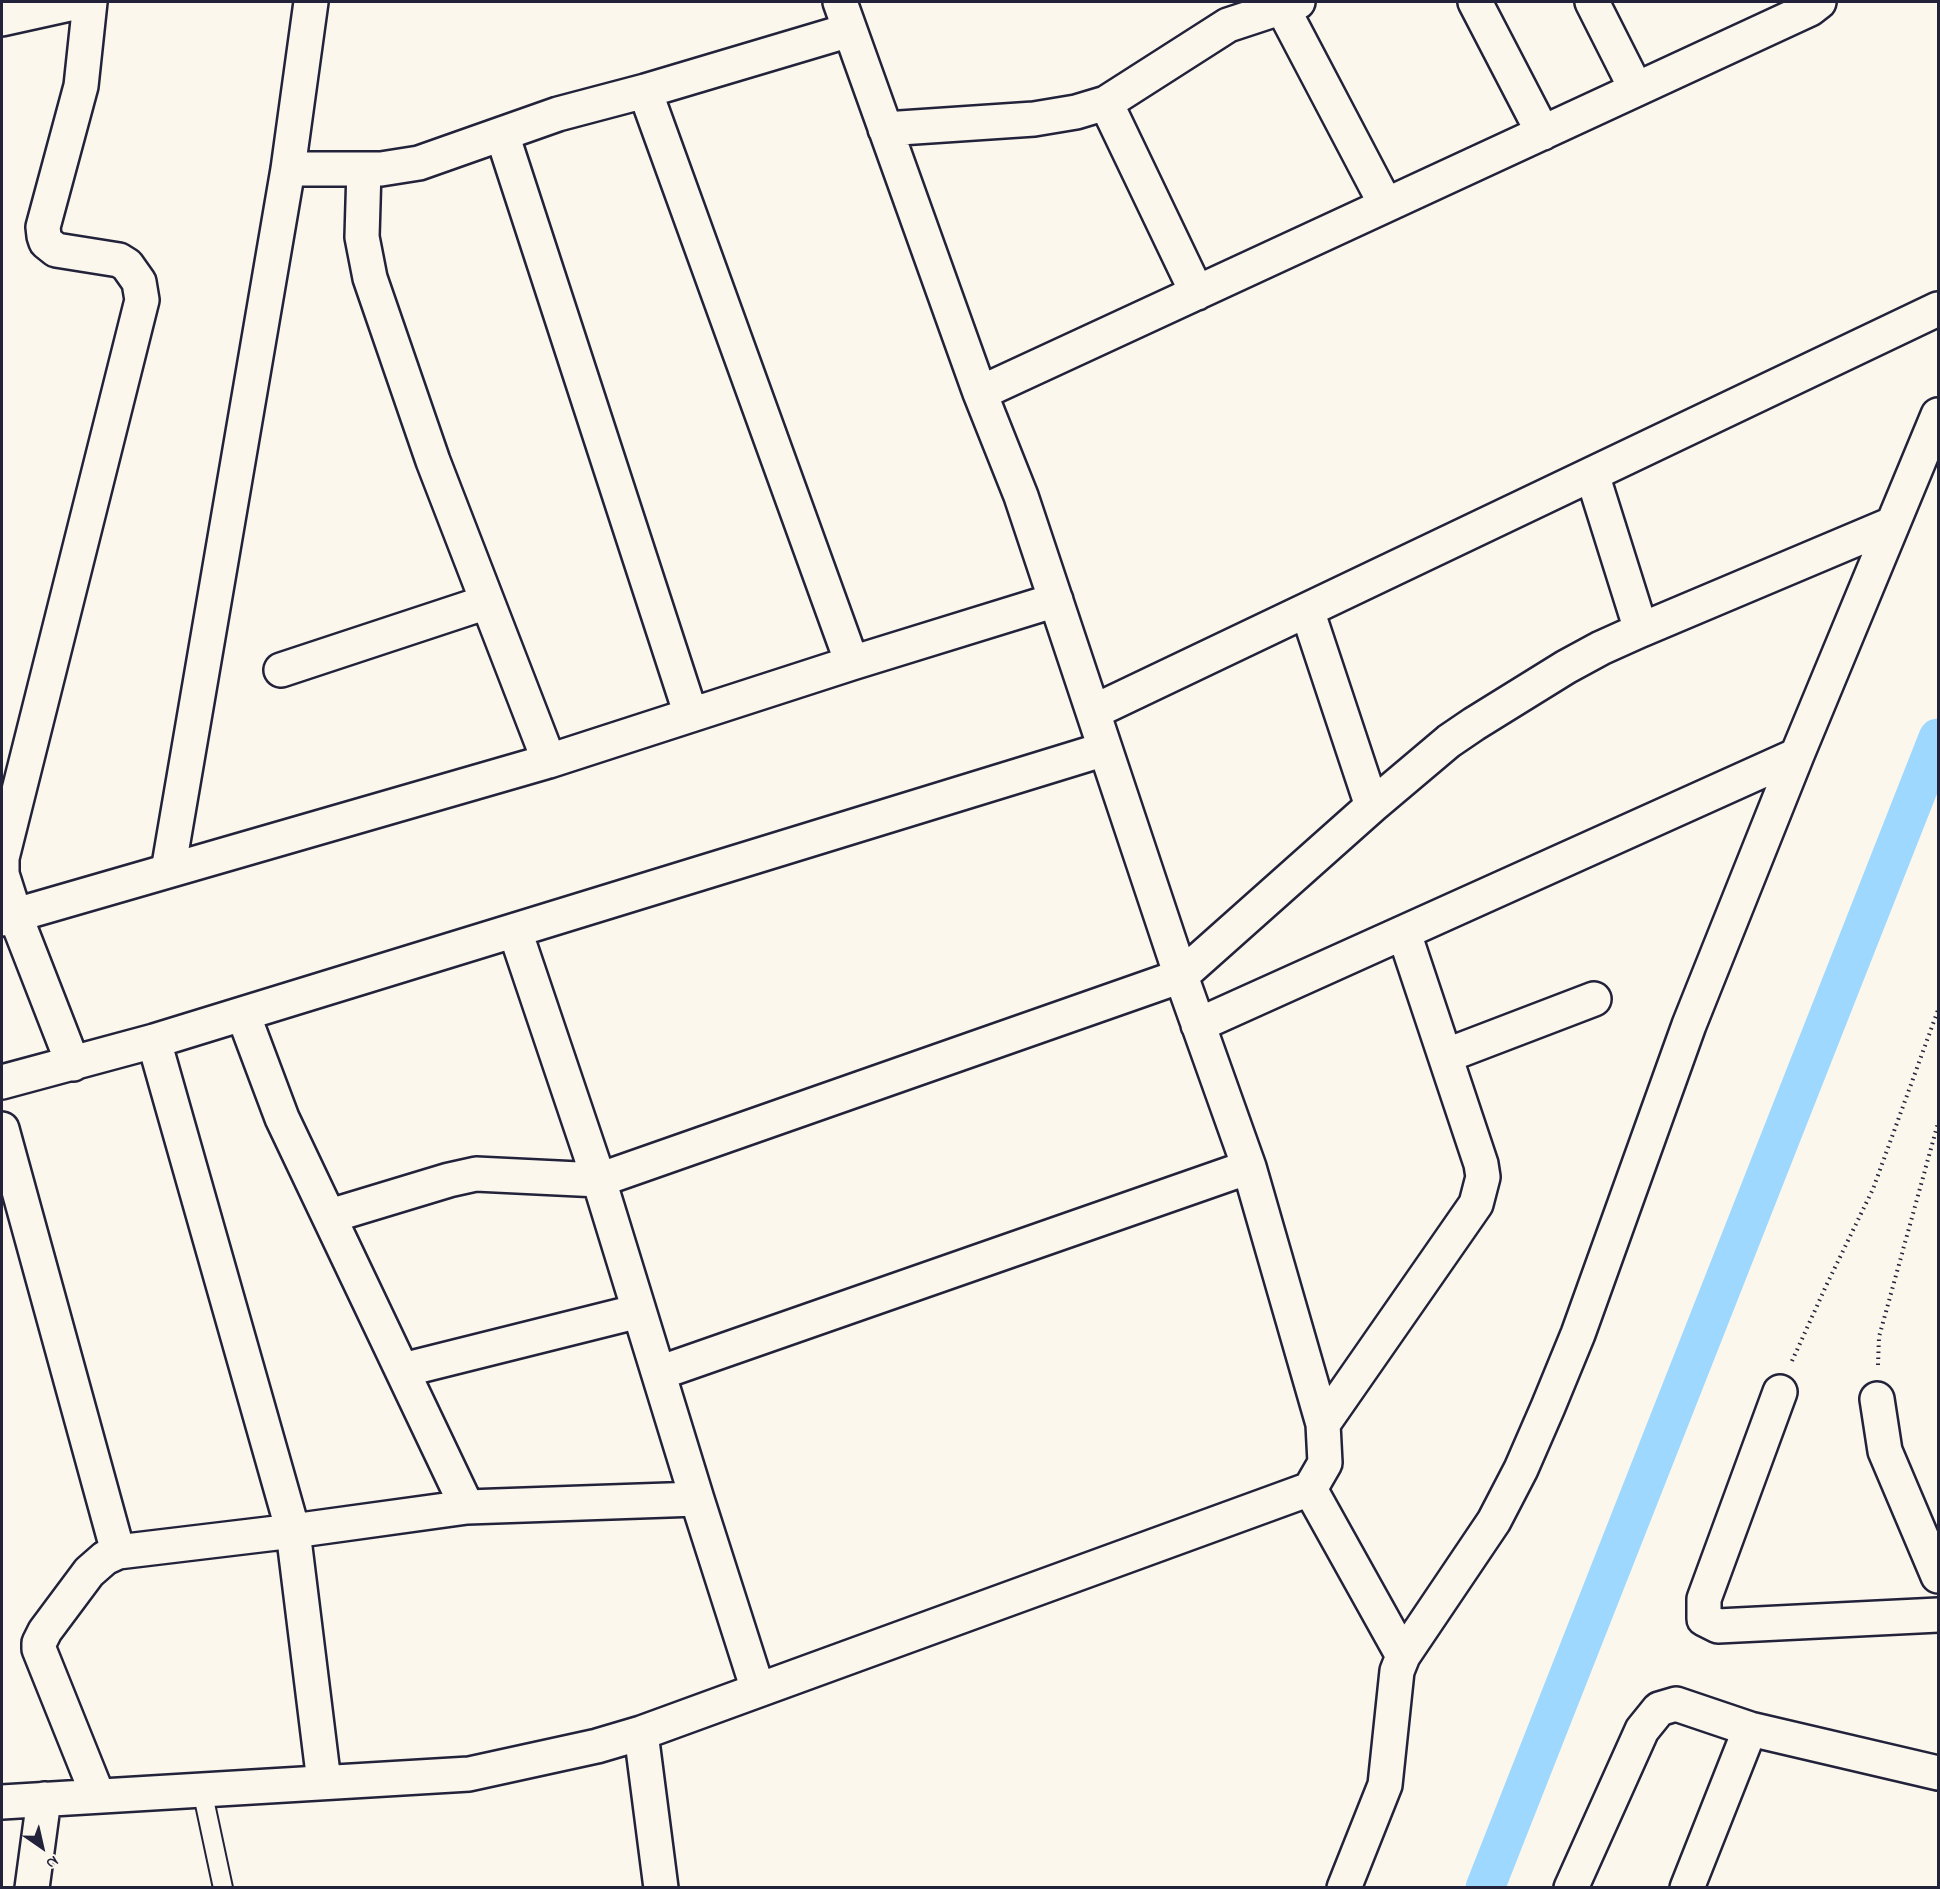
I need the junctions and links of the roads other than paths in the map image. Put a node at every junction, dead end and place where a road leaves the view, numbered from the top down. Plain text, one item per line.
1 (80, 2) edge
2 (90, 2) edge
3 (311, 2) edge
4 (1475, 2) edge
5 (1592, 2) edge
6 (1819, 2) edge
7 (1290, 4) edge
8 (845, 16) edge
9 (2, 19) edge
10 (1636, 89) junction
11 (645, 91) junction
12 (1106, 103) junction
13 (885, 129) junction
14 (1543, 133) junction
15 (502, 134) junction
16 (288, 169) junction
17 (364, 169) junction
18 (1386, 205) junction
19 (1197, 293) junction
20 (1938, 309) edge
21 (980, 393) junction
22 (1938, 415) edge
23 (1593, 474) junction
24 (1892, 524) junction
25 (1056, 600) junction
26 (487, 602) junction
27 (1307, 610) junction
28 (1641, 630) junction
29 (852, 663) junction
30 (281, 670) dead end
31 (1093, 712) junction
32 (691, 715) junction
33 (1105, 748) junction
34 (1797, 755) junction
35 (549, 761) junction
36 (1372, 806) junction
37 (168, 871) junction
38 (8, 917) edge
39 (515, 931) junction
40 (1404, 933) junction
41 (1181, 976) junction
42 (1594, 999) dead end
43 (243, 1014) junction
44 (1198, 1025) junction
45 (154, 1041) junction
46 (1444, 1056) junction
47 (72, 1064) junction
48 (2, 1082) edge
49 (2, 1129) edge
50 (1249, 1167) junction
51 (600, 1180) junction
52 (330, 1216) junction
53 (639, 1311) junction
54 (403, 1370) junction
55 (659, 1373) junction
56 (1780, 1392) road end
57 (1877, 1399) road end
58 (1323, 1424) junction
59 (1310, 1489) junction
60 (697, 1499) junction
61 (467, 1507) junction
62 (293, 1531) junction
63 (118, 1552) junction
64 (1938, 1576) edge
65 (1938, 1615) edge
66 (1403, 1656) junction
67 (759, 1690) junction
68 (1750, 1729) junction
69 (641, 1732) junction
70 (1938, 1773) edge
71 (324, 1782) junction
72 (202, 1790) junction
73 (98, 1796) junction
74 (44, 1799) junction
75 (2, 1802) edge
76 (32, 1887) edge
77 (223, 1887) edge
78 (661, 1887) edge
79 (1344, 1887) edge
80 (1570, 1887) edge
81 (1687, 1887) edge

1 - 9 street
2 - 38 street
3 - 16 street
4 - 14 street
5 - 10 street
6 - 10 street
7 - 12 street
7 - 18 street
8 - 11 street
8 - 13 street
10 - 14 street
11 - 15 street
11 - 29 street
12 - 13 street
12 - 19 street
13 - 21 street
14 - 18 street
15 - 17 street
15 - 32 street
16 - 17 street
16 - 37 street
17 - 26 street
18 - 19 street
19 - 21 street
20 - 23 street
21 - 25 street
22 - 24 street
23 - 27 street
23 - 28 street
24 - 28 street
24 - 34 street
25 - 29 street
25 - 31 street
26 - 30 street
26 - 35 street
27 - 31 street
27 - 36 street
28 - 36 street
29 - 32 street
31 - 33 street
32 - 35 street
33 - 39 street
33 - 41 street
34 - 40 street
34 - 66 street
35 - 37 street
36 - 41 street
37 - 38 street
38 - 47 street
39 - 43 street
39 - 51 street
40 - 44 street
40 - 46 street
41 - 44 street
41 - 51 street
42 - 46 street
43 - 45 street
43 - 52 street
44 - 50 street
45 - 47 street
45 - 62 street
46 - 58 street
47 - 48 street
49 - 63 street
50 - 55 street
50 - 58 street
51 - 52 street
51 - 53 street
52 - 54 street
53 - 54 street
53 - 55 street
54 - 61 street
55 - 60 street
56 - 65 street
57 - 64 street
58 - 59 street
59 - 66 street
59 - 67 street
60 - 61 street
60 - 67 street
61 - 62 street
62 - 63 street
62 - 71 street
63 - 73 street
66 - 79 street
67 - 69 street
68 - 70 street
68 - 80 street
68 - 81 street
69 - 71 street
69 - 78 street
71 - 72 street
72 - 73 street
72 - 77 lane
73 - 74 street
74 - 75 street
74 - 76 street

